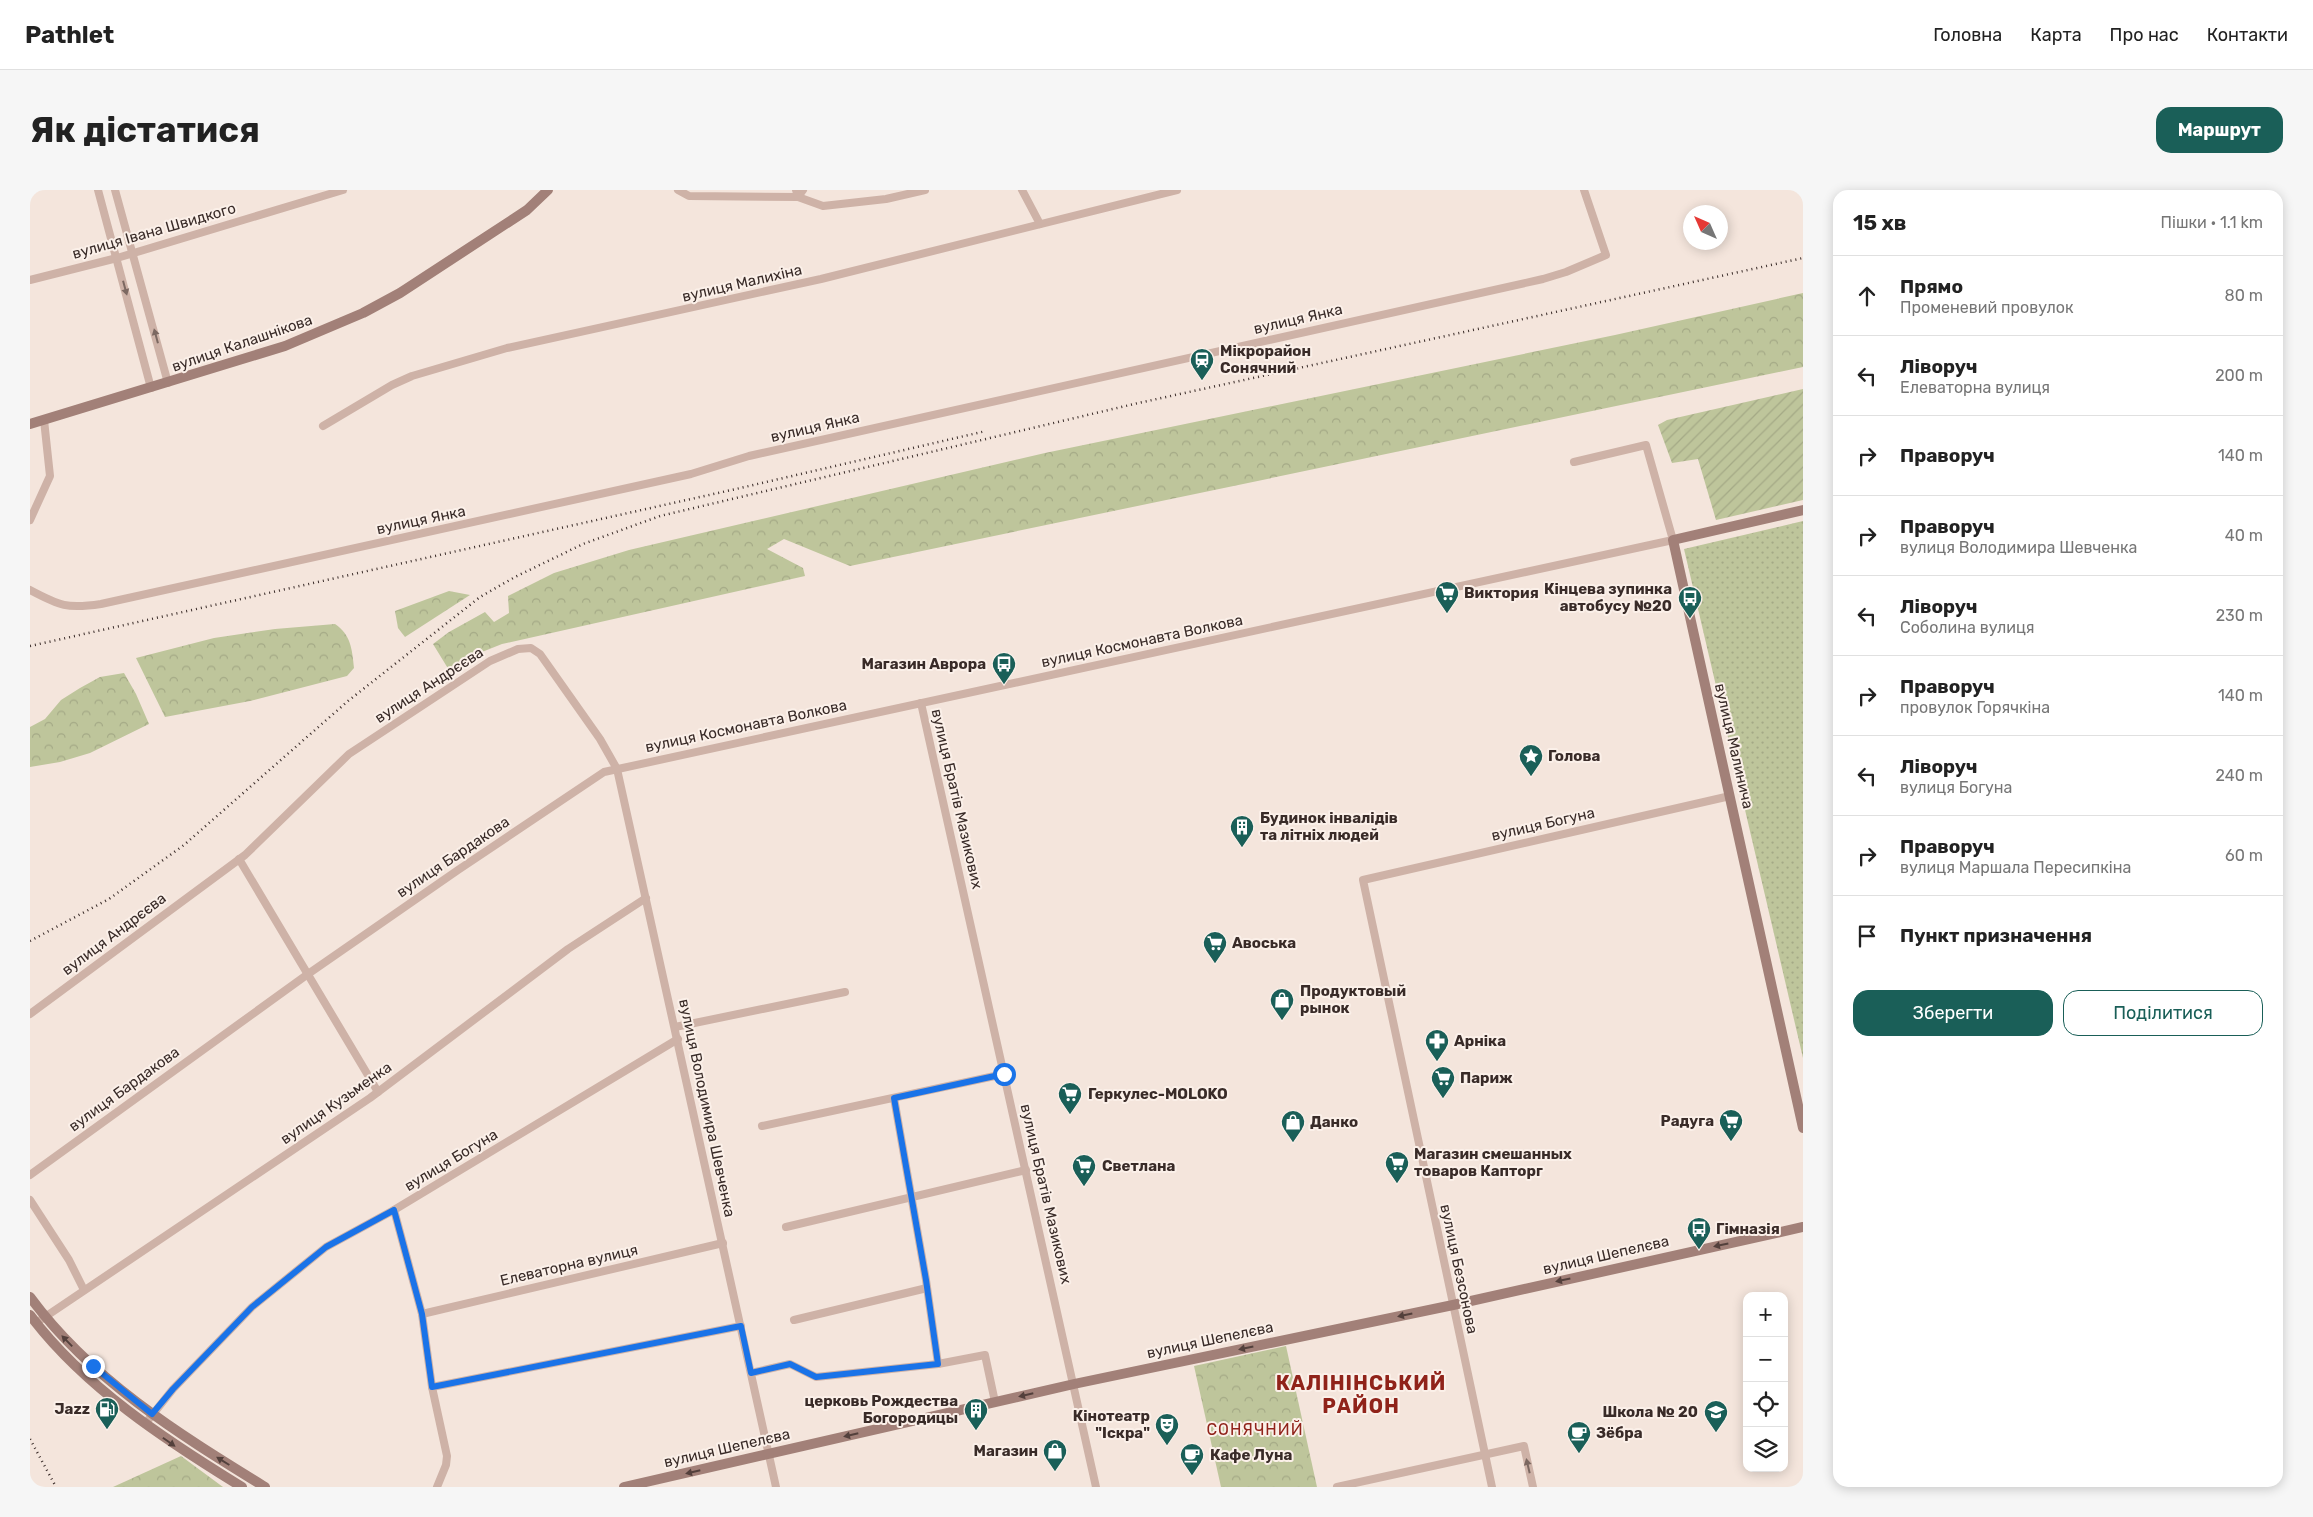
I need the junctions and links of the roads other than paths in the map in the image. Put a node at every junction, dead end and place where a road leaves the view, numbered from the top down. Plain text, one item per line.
1 (98, 190) edge
2 (115, 190) edge
3 (343, 190) edge
4 (548, 190) edge
5 (678, 190) edge
6 (803, 190) edge
7 (925, 190) edge
8 (1022, 190) edge
9 (1177, 190) edge
10 (1584, 190) edge
11 (797, 194) edge
12 (1040, 224) junction
13 (133, 253) junction
14 (117, 258) junction
15 (30, 280) edge
16 (168, 383) junction
17 (151, 388) junction
18 (44, 420) junction
19 (30, 424) edge
20 (323, 426) dead end
21 (1574, 462) dead end
22 (1803, 510) edge
23 (30, 520) edge
24 (1673, 540) junction
25 (30, 590) edge
26 (921, 702) junction
27 (617, 768) junction
28 (1730, 796) junction
29 (239, 858) junction
30 (1363, 880) joint
31 (646, 898) junction
32 (308, 974) junction
33 (845, 992) dead end
34 (30, 1014) edge
35 (675, 1027) junction
36 (678, 1039) junction
37 (1004, 1074) junction
38 (378, 1092) junction
39 (894, 1098) junction
40 (762, 1126) dead end
41 (1803, 1128) edge
42 (1026, 1170) junction
43 (30, 1175) edge
44 (912, 1196) junction
45 (30, 1200) edge
46 (394, 1210) junction
47 (786, 1227) dead end
48 (1803, 1227) edge
49 (722, 1243) junction
50 (927, 1288) junction
51 (84, 1290) junction
52 (30, 1297) edge
53 (1453, 1305) junction
54 (422, 1314) junction
55 (44, 1316) junction
56 (33, 1319) edge
57 (794, 1320) dead end
58 (741, 1326) junction
59 (938, 1364) junction
60 (751, 1373) junction
61 (1074, 1384) junction
62 (432, 1387) junction
63 (995, 1402) junction
64 (152, 1414) junction
65 (145, 1424) junction
66 (769, 1454) junction
67 (1484, 1454) junction
68 (242, 1487) edge
69 (265, 1487) edge
70 (437, 1487) edge
71 (624, 1487) edge
72 (776, 1487) edge
73 (1096, 1487) edge
74 (1337, 1487) edge
75 (1492, 1487) edge
76 (1533, 1487) edge

1 - 14 street
2 - 13 street
3 - 13 street, вулиця Івана Швидкого
4 - 16 street, вулиця Калашнікова
5 - 11 street
6 - 11 street
7 - 11 street
8 - 12 street
9 - 12 street, вулиця Малихіна
10 - 25 street, вулиця Янка
12 - 20 street, вулиця Малихіна
13 - 14 street, вулиця Івана Швидкого
16 -> 13 street
14 - 15 street, вулиця Івана Швидкого
14 -> 17 street
16 - 17 street, вулиця Калашнікова
17 - 18 street, вулиця Калашнікова
18 - 19 street, вулиця Калашнікова
18 - 23 street
21 - 24 street, вулиця Малинича
22 - 24 street
24 - 26 street, вулиця Космонавта Волкова
24 - 28 street, вулиця Малинича
26 - 27 street, вулиця Космонавта Волкова
26 - 37 street, вулиця Братів Мазикових
27 - 29 street, вулиця Андрєєва
27 - 31 street, вулиця Володимира Шевченка
27 - 32 street, вулиця Бардакова
28 - 30 street, вулиця Богуна
28 - 41 street, вулиця Малинича
29 - 32 street
29 - 34 street, вулиця Андрєєва
30 - 53 street, вулиця Безсонова
31 - 35 street, вулиця Володимира Шевченка
31 - 38 street, вулиця Кузьменка
32 - 38 street
32 - 43 street, вулиця Бардакова
33 - 35 street
35 - 36 street, вулиця Володимира Шевченка
36 - 46 street, вулиця Богуна
36 - 49 street, вулиця Володимира Шевченка
37 - 39 street
37 - 42 street, вулиця Братів Мазикових
38 - 51 street, вулиця Кузьменка
39 - 40 street
39 - 44 street
42 - 44 street
42 - 61 street, вулиця Братів Мазикових
44 - 47 street
44 - 50 street
45 - 51 street
46 - 54 street
46 - 64 street, вулиця Богуна
48 -> 53 street, вулиця Шепелєва
49 - 54 street, Елеваторна вулиця
49 - 58 street, вулиця Володимира Шевченка
50 - 57 street
50 - 59 street
51 - 55 street, вулиця Кузьменка
52 - 55 street
53 -> 61 street, вулиця Шепелєва
53 - 67 street, вулиця Безсонова
54 - 62 street
55 - 56 street, вулиця Кузьменка
64 -> 55 street
56 - 65 street
58 - 60 street, вулиця Володимира Шевченка
58 - 62 street
59 - 60 street
59 - 63 street
60 - 66 street, вулиця Володимира Шевченка
61 -> 63 street, вулиця Шепелєва
61 - 73 street, вулиця Братів Мазикових
62 - 70 street
63 -> 66 street, вулиця Шепелєва
64 - 65 street, вулиця Богуна
69 -> 64 street
65 -> 68 street
66 -> 71 street, вулиця Шепелєва
66 - 72 street, вулиця Володимира Шевченка
67 - 74 street
67 - 75 street, вулиця Безсонова
76 -> 67 street

